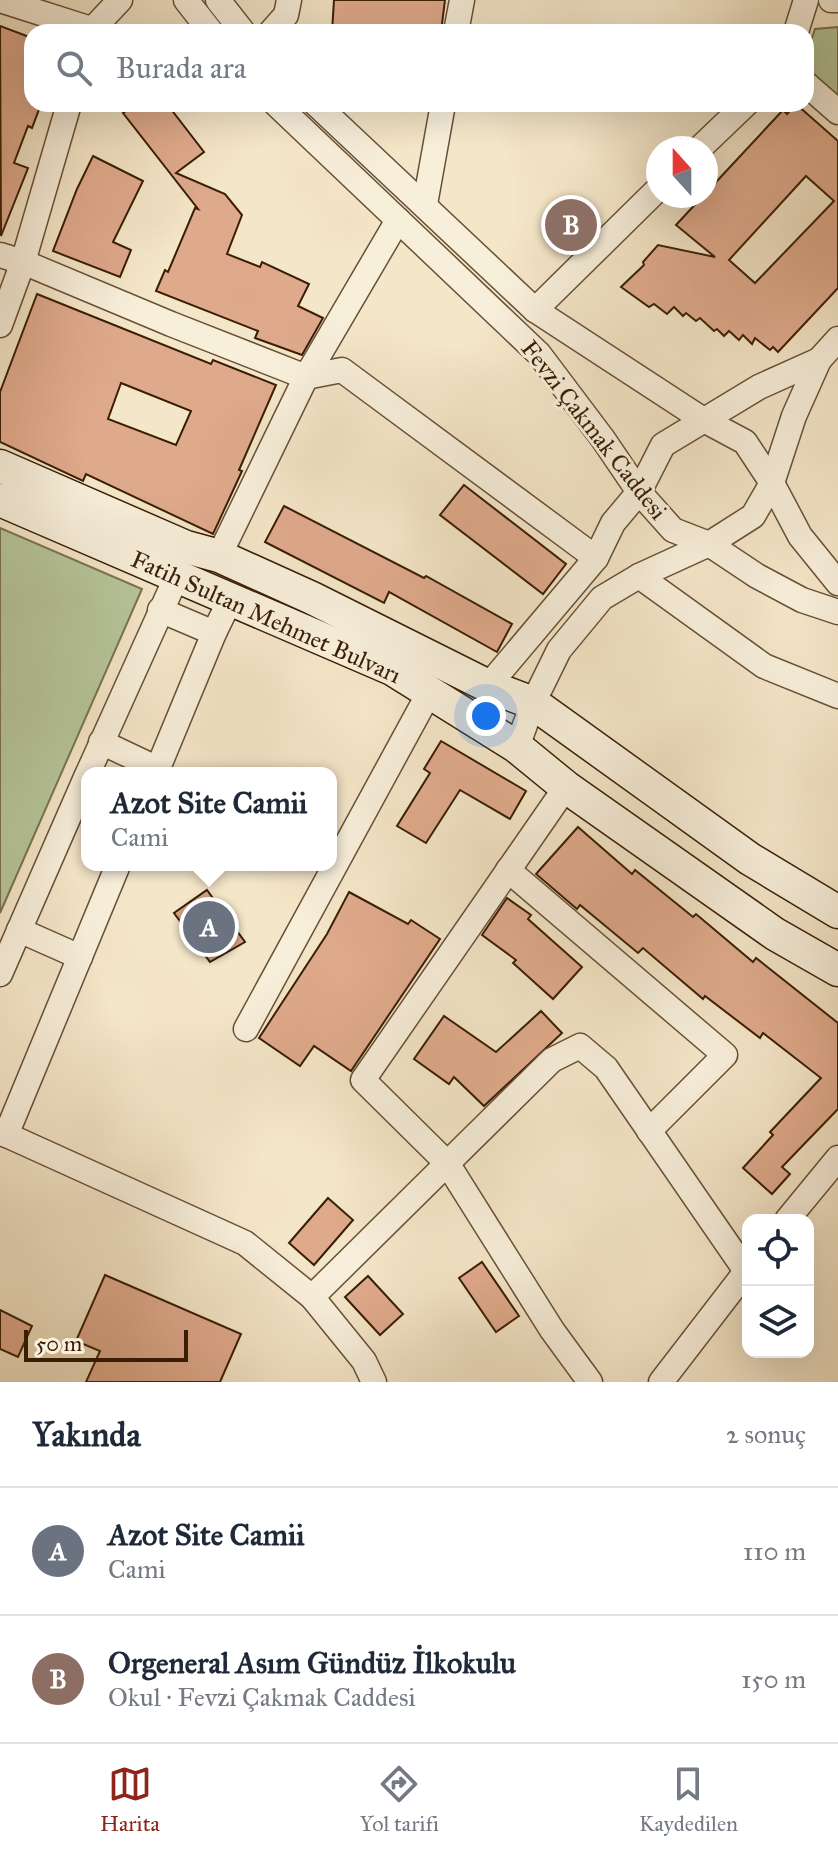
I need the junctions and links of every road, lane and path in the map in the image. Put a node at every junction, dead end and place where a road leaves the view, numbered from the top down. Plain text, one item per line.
1 (0, 0) edge
2 (120, 0) edge
3 (186, 0) edge
4 (218, 0) edge
5 (289, 0) edge
6 (462, 0) edge
7 (806, 0) edge
8 (831, 0) edge
9 (838, 0) edge
10 (70, 24) edge
11 (97, 24) edge
12 (205, 24) edge
13 (237, 24) edge
14 (278, 24) edge
15 (458, 24) edge
16 (798, 24) edge
17 (814, 91) edge
18 (66, 112) edge
19 (284, 112) edge
20 (325, 112) edge
21 (442, 112) edge
22 (738, 112) edge
23 (838, 112) edge
24 (713, 136) edge
25 (646, 201) edge
26 (425, 204) junction
27 (398, 220) junction
28 (12, 258) edge
29 (535, 310) junction
30 (0, 325) edge
31 (838, 339) edge
32 (819, 360) junction
33 (306, 377) junction
34 (702, 419) junction
35 (0, 466) edge
36 (772, 483) junction
37 (639, 492) junction
38 (0, 500) edge
39 (709, 544) junction
40 (186, 547) junction
41 (596, 558) junction
42 (232, 562) junction
43 (639, 576) junction
44 (176, 578) junction
45 (838, 583) edge
46 (231, 598) junction
47 (160, 610) junction
48 (838, 612) edge
49 (214, 633) junction
50 (488, 686) junction
51 (429, 693) junction
52 (838, 696) edge
53 (533, 703) junction
54 (101, 742) junction
55 (517, 747) junction
56 (90, 767) edge
57 (149, 767) edge
58 (159, 767) edge
59 (81, 787) edge
60 (566, 787) junction
61 (337, 862) edge
62 (508, 870) junction
63 (116, 871) edge
64 (332, 871) edge
65 (838, 912) edge
66 (11, 935) edge
67 (80, 957) junction
68 (838, 970) edge
69 (0, 974) edge
70 (246, 1029) dead end
71 (649, 1131) junction
72 (3, 1134) edge
73 (838, 1158) edge
74 (447, 1163) junction
75 (792, 1214) edge
76 (742, 1263) edge
77 (742, 1277) edge
78 (312, 1297) junction
79 (364, 1375) edge
80 (590, 1382) edge
81 (661, 1382) edge

1 - 10 street
2 - 11 street
3 - 12 street
4 - 13 street
5 - 14 street
6 - 15 street
7 - 16 street
8 - 9 street
17 - 23 street
18 - 28 street
19 - 27 street, Fevzi Çakmak Caddesi
20 - 26 street, Fevzi Çakmak Caddesi
21 - 26 street
22 - 24 street
25 - 29 street
26 - 29 street, Fevzi Çakmak Caddesi
27 - 33 street
27 - 37 street, Fevzi Çakmak Caddesi
28 - 30 street
28 - 33 street
29 - 34 street, Fevzi Çakmak Caddesi
31 - 32 street
32 - 34 street
32 - 36 street
33 - 41 street
33 - 42 street
34 - 36 street, Fevzi Çakmak Caddesi
34 - 37 street
35 - 40 main road, Fatih Sultan Mehmet Bulvarı
36 - 39 street
36 - 45 street, Fevzi Çakmak Caddesi
37 - 39 street, Fevzi Çakmak Caddesi
37 - 41 street
38 - 44 main road, Fatih Sultan Mehmet Bulvarı
39 - 43 street
39 - 48 street, Fevzi Çakmak Caddesi
40 - 42 main road, Fatih Sultan Mehmet Bulvarı
40 - 44 main road
41 - 50 street
42 - 46 main road
42 - 50 main road, Fatih Sultan Mehmet Bulvarı
43 - 52 street
43 - 53 street
44 - 46 main road, Fatih Sultan Mehmet Bulvarı
44 - 47 street
46 - 49 street
46 - 51 main road, Fatih Sultan Mehmet Bulvarı
47 - 49 street
47 - 54 street
49 - 58 street
50 - 53 main road, Fatih Sultan Mehmet Bulvarı
51 - 55 main road, Fatih Sultan Mehmet Bulvarı
51 - 61 street
53 - 55 street
53 - 65 main road, Fatih Sultan Mehmet Bulvarı
54 - 56 street
54 - 57 street
55 - 60 main road, Fatih Sultan Mehmet Bulvarı
59 - 66 street
60 - 62 street
60 - 68 main road, Fatih Sultan Mehmet Bulvarı
62 - 71 street
62 - 74 street
63 - 67 street
64 - 70 street
66 - 67 street
66 - 69 street
67 - 72 street
71 - 74 street
71 - 76 street
72 - 78 street
73 - 75 street
74 - 78 street
74 - 80 street
77 - 81 street
78 - 79 street

